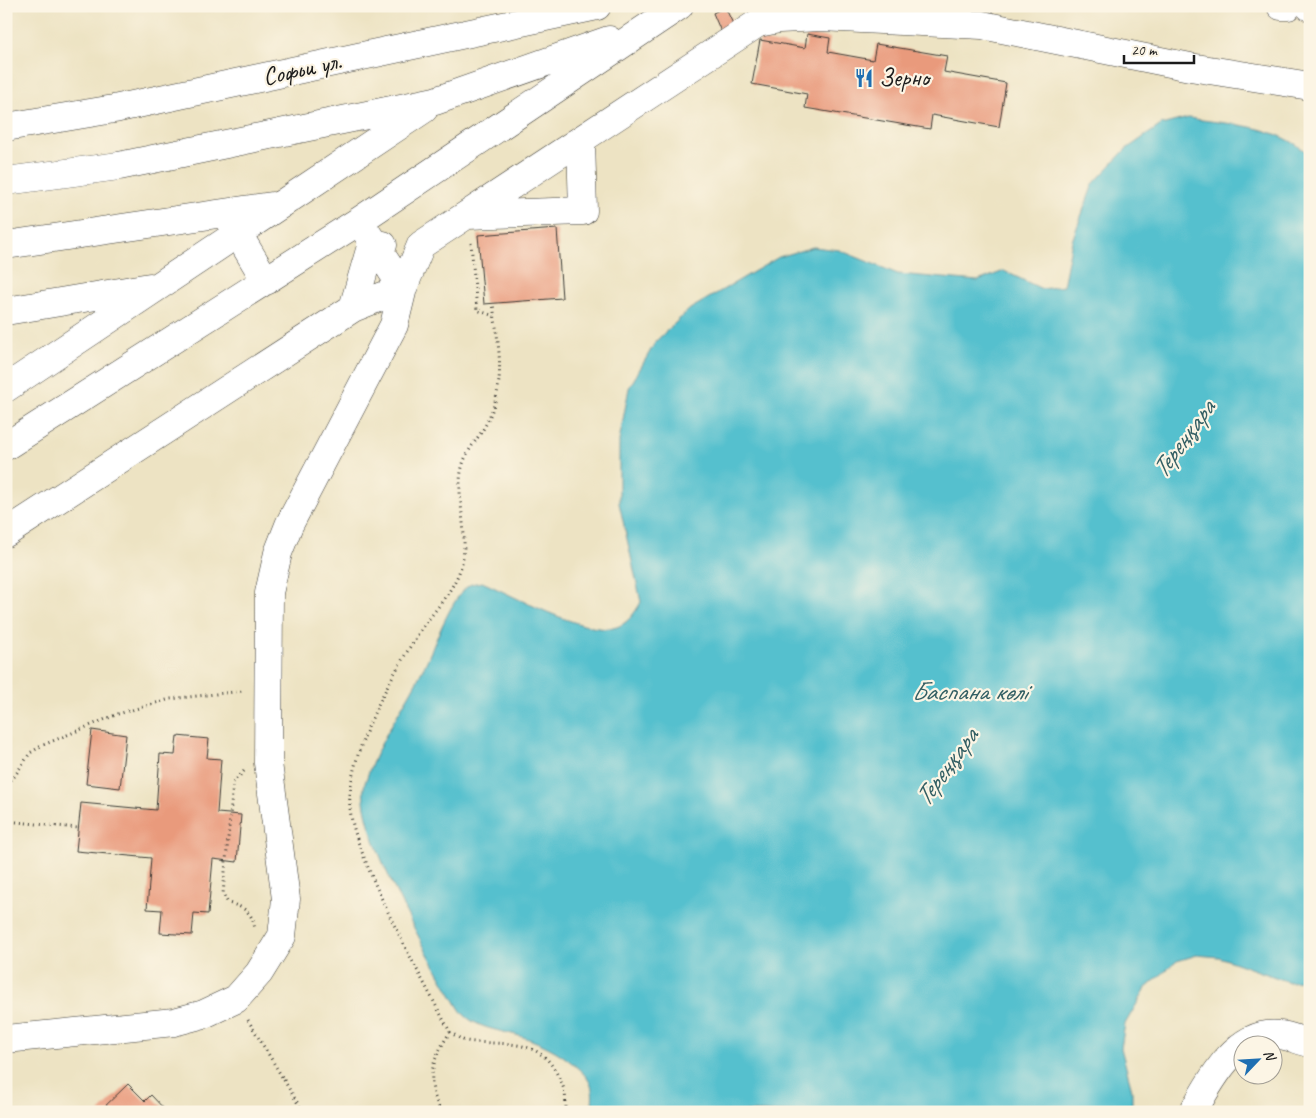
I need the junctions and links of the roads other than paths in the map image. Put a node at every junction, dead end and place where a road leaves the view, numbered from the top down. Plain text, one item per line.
1 (597, 6) edge
2 (679, 6) edge
3 (1281, 6) edge
4 (1288, 6) edge
5 (642, 29) junction
6 (1310, 86) edge
7 (435, 101) junction
8 (6, 127) edge
9 (581, 141) junction
10 (6, 181) edge
11 (468, 215) junction
12 (232, 223) junction
13 (365, 232) junction
14 (6, 245) edge
15 (421, 245) junction
16 (266, 281) junction
17 (159, 286) junction
18 (403, 288) junction
19 (353, 308) junction
20 (6, 311) edge
21 (8, 386) edge
22 (6, 446) edge
23 (6, 533) edge
24 (6, 1039) edge
25 (1310, 1043) edge
26 (1193, 1112) edge

1 - 8 street, Софьи ул.
2 - 5 street
3 - 4 street
5 - 7 street
5 - 13 street
6 - 9 street
7 - 10 street
7 - 12 street
9 - 11 street
9 - 11 street
11 - 15 street
12 - 14 street
12 - 16 street
12 - 17 street
13 - 15 street
13 - 16 street
13 - 18 street
13 - 19 street
15 - 18 street
16 - 22 street
17 - 20 street
17 - 21 street
18 - 19 street
18 - 24 street
19 - 23 street
25 - 26 street

